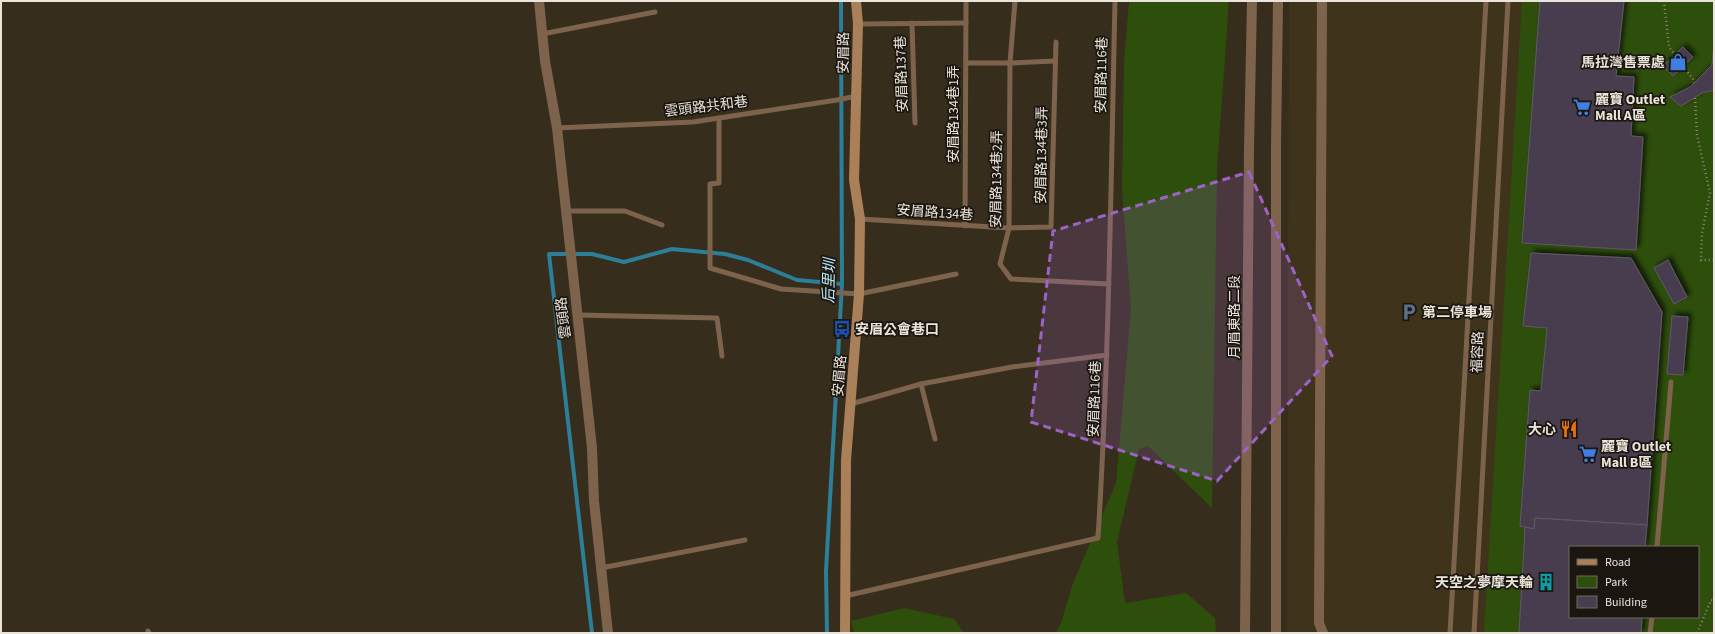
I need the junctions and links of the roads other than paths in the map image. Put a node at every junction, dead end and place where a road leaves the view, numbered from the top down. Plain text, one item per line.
1 (538, 1) edge
2 (856, 1) edge
3 (966, 1) edge
4 (1016, 1) edge
5 (1115, 1) edge
6 (1252, 1) edge
7 (1278, 1) edge
8 (1322, 1) edge
9 (1486, 1) edge
10 (1508, 1) edge
11 (655, 12) dead end
12 (966, 23) junction
13 (858, 24) junction
14 (912, 24) junction
15 (542, 34) junction
16 (1056, 42) dead end
17 (1055, 60) junction
18 (966, 64) junction
19 (1010, 64) junction
20 (857, 96) junction
21 (719, 118) junction
22 (915, 123) dead end
23 (557, 128) junction
24 (565, 211) junction
25 (860, 219) junction
26 (662, 224) dead end
27 (965, 226) junction
28 (1008, 228) junction
29 (956, 274) dead end
30 (1109, 284) junction
31 (859, 294) junction
32 (577, 315) junction
33 (1107, 355) junction
34 (722, 356) dead end
35 (1671, 382) dead end
36 (921, 384) junction
37 (850, 404) junction
38 (935, 439) dead end
39 (745, 540) dead end
40 (1657, 546) edge
41 (601, 568) junction
42 (845, 596) junction
43 (1652, 618) edge
44 (607, 633) edge
45 (845, 633) edge
46 (1245, 633) edge
47 (1276, 633) edge
48 (1323, 633) edge
49 (1450, 633) edge
50 (1474, 633) edge
51 (1650, 633) edge

1 - 15 street, 雲頭路
2 - 13 street, 安眉路
3 - 12 lane, 安眉路134巷1弄
4 - 19 lane, 安眉路134巷2弄
5 - 30 lane, 安眉路116巷
6 - 46 street, 月眉東路二段
7 - 47 street
8 - 48 street
9 - 49 lane
10 - 50 lane, 福容路
11 - 15 lane
12 - 14 lane, 安眉路137巷
12 - 18 lane, 安眉路134巷1弄
13 - 14 lane, 安眉路137巷
13 - 20 street, 安眉路
14 - 22 lane, 安眉路137巷
15 - 23 street, 雲頭路
16 - 17 lane, 安眉路134巷3弄
17 - 19 lane
17 - 28 lane, 安眉路134巷3弄
18 - 19 lane
18 - 27 lane, 安眉路134巷1弄
19 - 28 lane, 安眉路134巷2弄
20 - 21 lane, 雲頭路共和巷
20 - 25 street, 安眉路
21 - 23 lane, 雲頭路共和巷
21 - 31 lane
23 - 24 street, 雲頭路
24 - 26 lane
24 - 32 street, 雲頭路
25 - 27 lane, 安眉路134巷
25 - 31 street, 安眉路
27 - 28 lane, 安眉路134巷
28 - 30 lane, 安眉路134巷2弄
29 - 31 lane
30 - 33 lane, 安眉路116巷
31 - 37 street, 安眉路
32 - 34 lane
32 - 41 street, 雲頭路
33 - 36 lane
33 - 42 lane, 安眉路116巷
35 - 40 lane
36 - 37 lane
36 - 38 lane
37 - 42 street, 安眉路
39 - 41 lane
41 - 44 street, 雲頭路
42 - 45 street, 安眉路
43 - 51 lane

